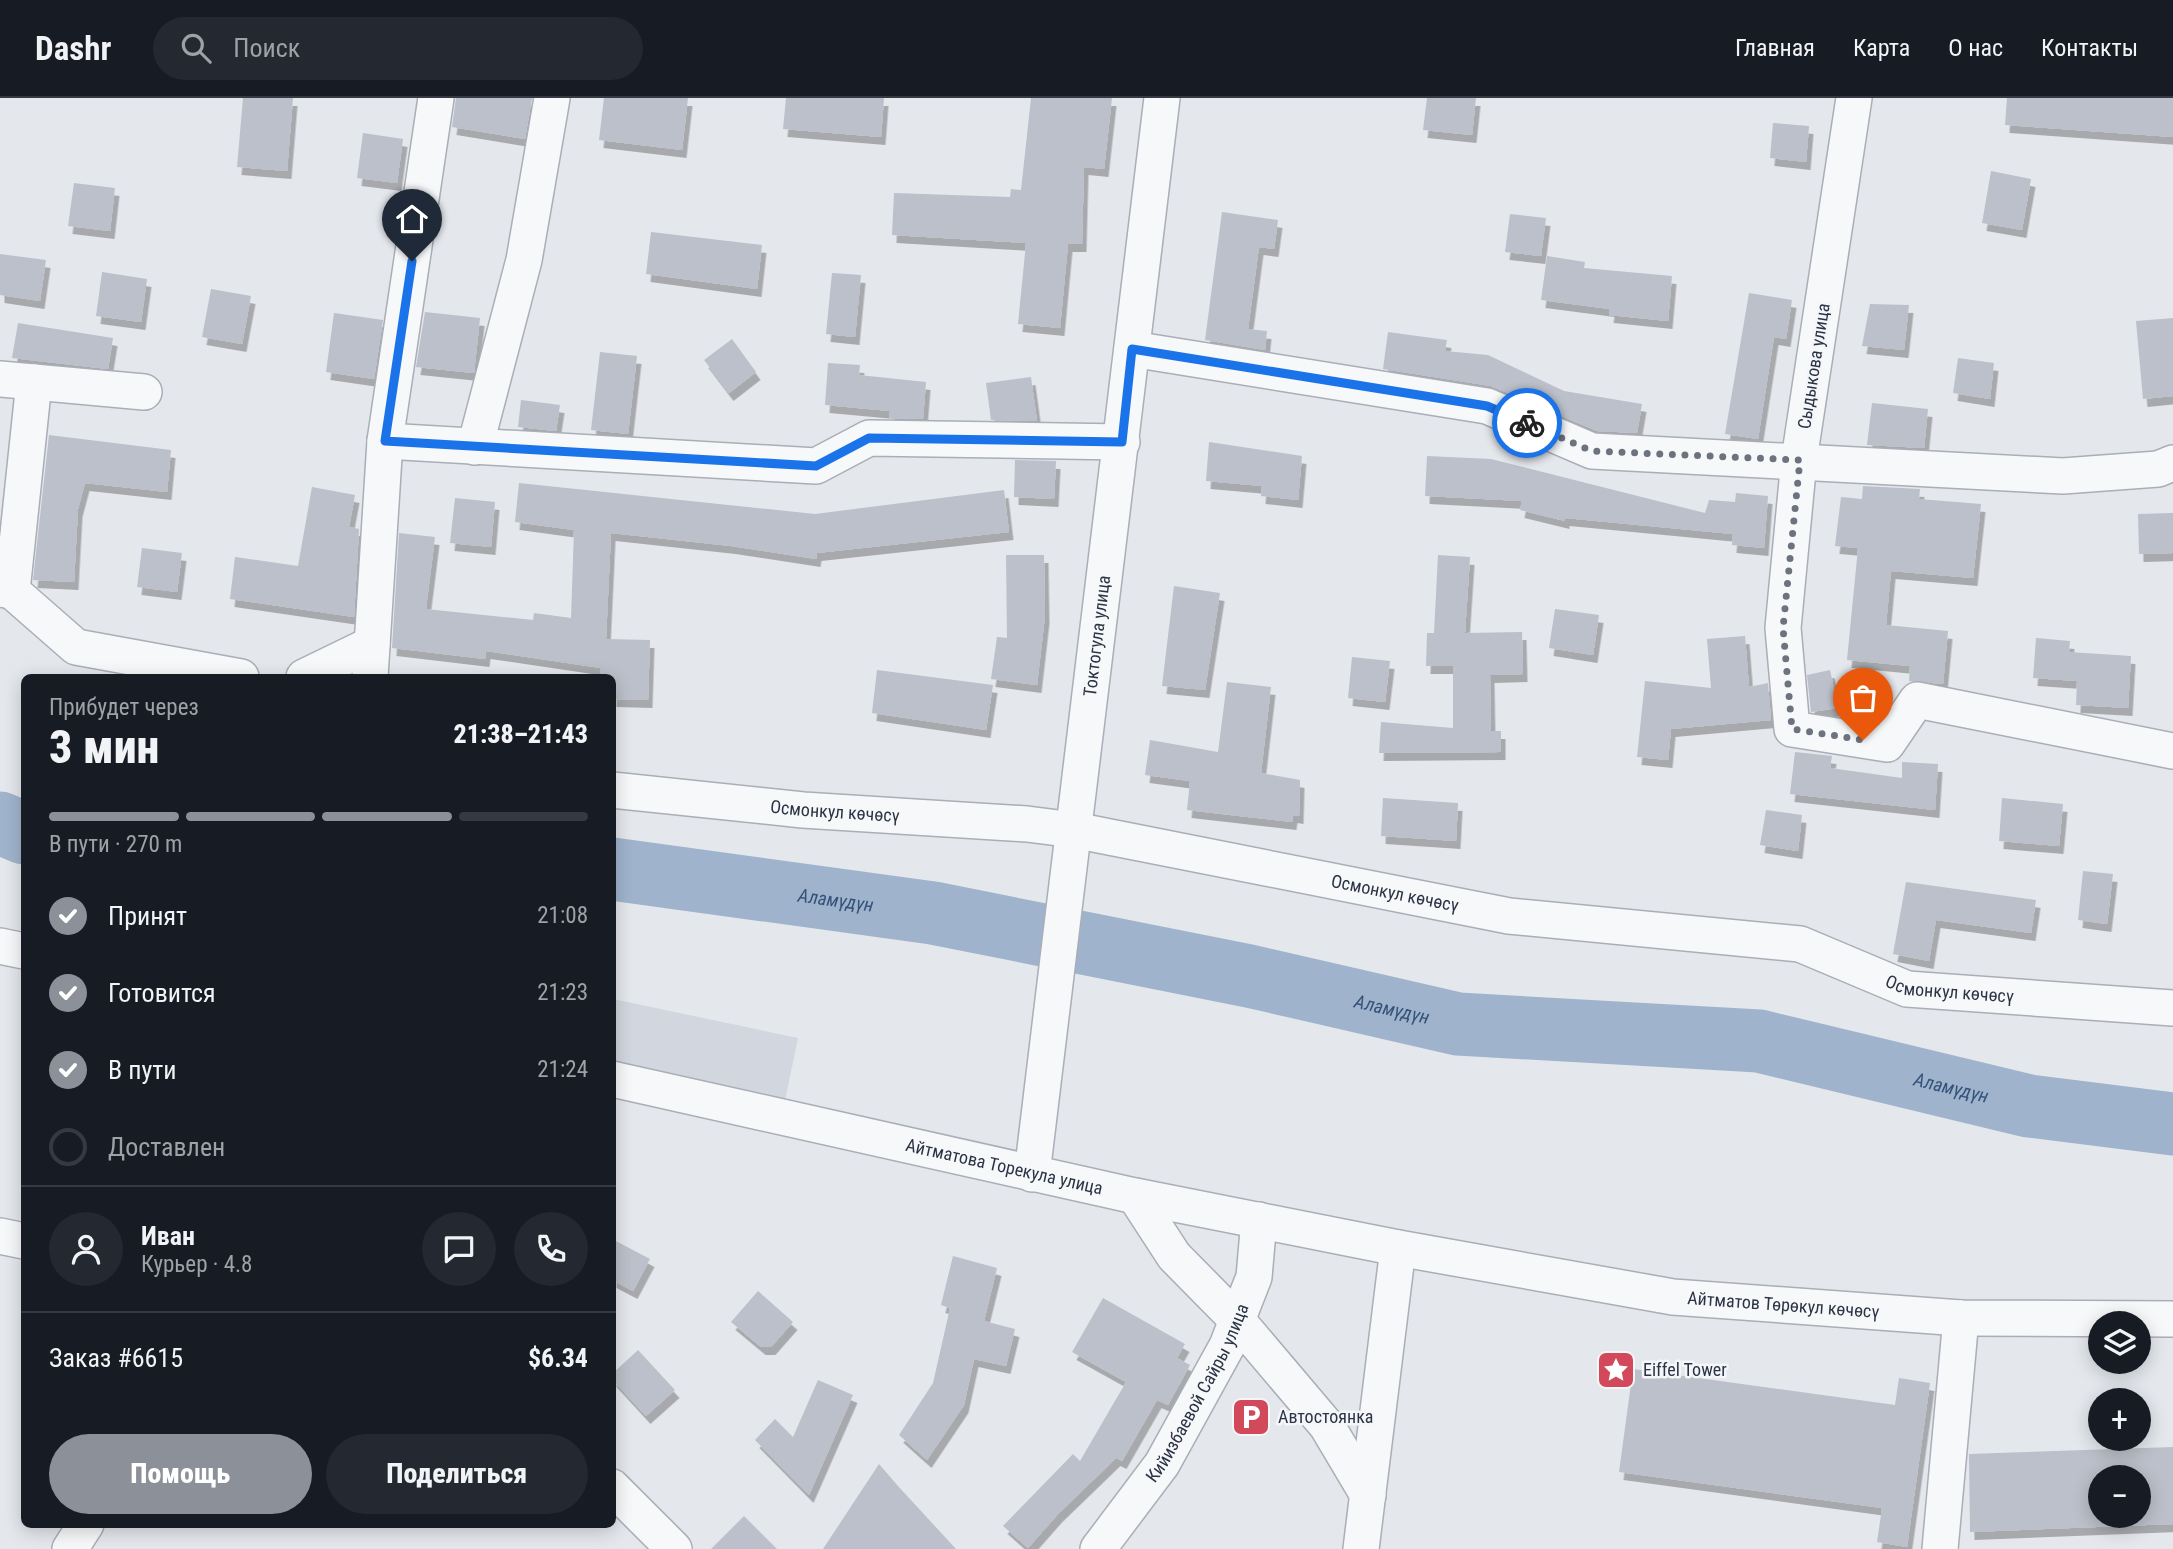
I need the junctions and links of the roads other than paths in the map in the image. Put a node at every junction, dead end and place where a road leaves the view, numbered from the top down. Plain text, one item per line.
1 (436, 98) edge
2 (552, 98) edge
3 (1162, 98) edge
4 (1854, 98) edge
5 (1132, 349) junction
6 (0, 379) edge
7 (34, 382) junction
8 (144, 392) dead end
9 (385, 441) junction
10 (1122, 442) junction
11 (475, 447) junction
12 (1800, 460) junction
13 (2173, 463) edge
14 (6, 590) edge
15 (371, 661) edge
16 (224, 674) edge
17 (317, 674) edge
18 (2173, 751) edge
19 (616, 790) edge
20 (1073, 837) junction
21 (0, 946) edge
22 (21, 950) edge
23 (2173, 1008) edge
24 (616, 1080) edge
25 (1032, 1174) junction
26 (1135, 1196) junction
27 (1259, 1220) junction
28 (0, 1236) edge
29 (21, 1240) edge
30 (1398, 1248) junction
31 (1961, 1318) junction
32 (2173, 1319) edge
33 (1238, 1321) junction
34 (616, 1491) edge
35 (1368, 1494) junction
36 (83, 1528) edge
37 (70, 1549) edge
38 (674, 1549) edge
39 (1098, 1549) edge
40 (1361, 1549) edge
41 (1940, 1549) edge

1 - 9 street
2 - 11 street
3 - 5 street, Токтогула улица
4 - 12 street, Сыдыкова улица
5 - 10 street, Токтогула улица
5 - 12 street
6 - 7 street
7 - 8 street
7 - 14 street
9 - 11 street
9 - 15 street
10 - 11 street
10 - 20 street, Токтогула улица
12 - 13 street
12 - 18 street, Сыдыкова улица
14 - 16 street
15 - 17 street
19 - 20 street, Осмонкул көчөсү
20 - 23 street, Осмонкул көчөсү
20 - 25 street, Токтогула улица
21 - 22 street
24 - 25 street, Айтматова Торекула улица
25 - 26 street, Айтматова Торекула улица
26 - 27 street, Айтматова Торекула улица
26 - 33 street
27 - 30 street, Айтматова Торекула улица
27 - 33 street, Кийизбаевой Сайры улица
28 - 29 street
30 - 31 street, Айтматов Төрөкул көчөсү
30 - 35 street
31 - 32 street, Айтматов Төрөкул көчөсү
31 - 41 street
33 - 35 street
33 - 39 street, Кийизбаевой Сайры улица
34 - 38 street
35 - 40 street
36 - 37 street

